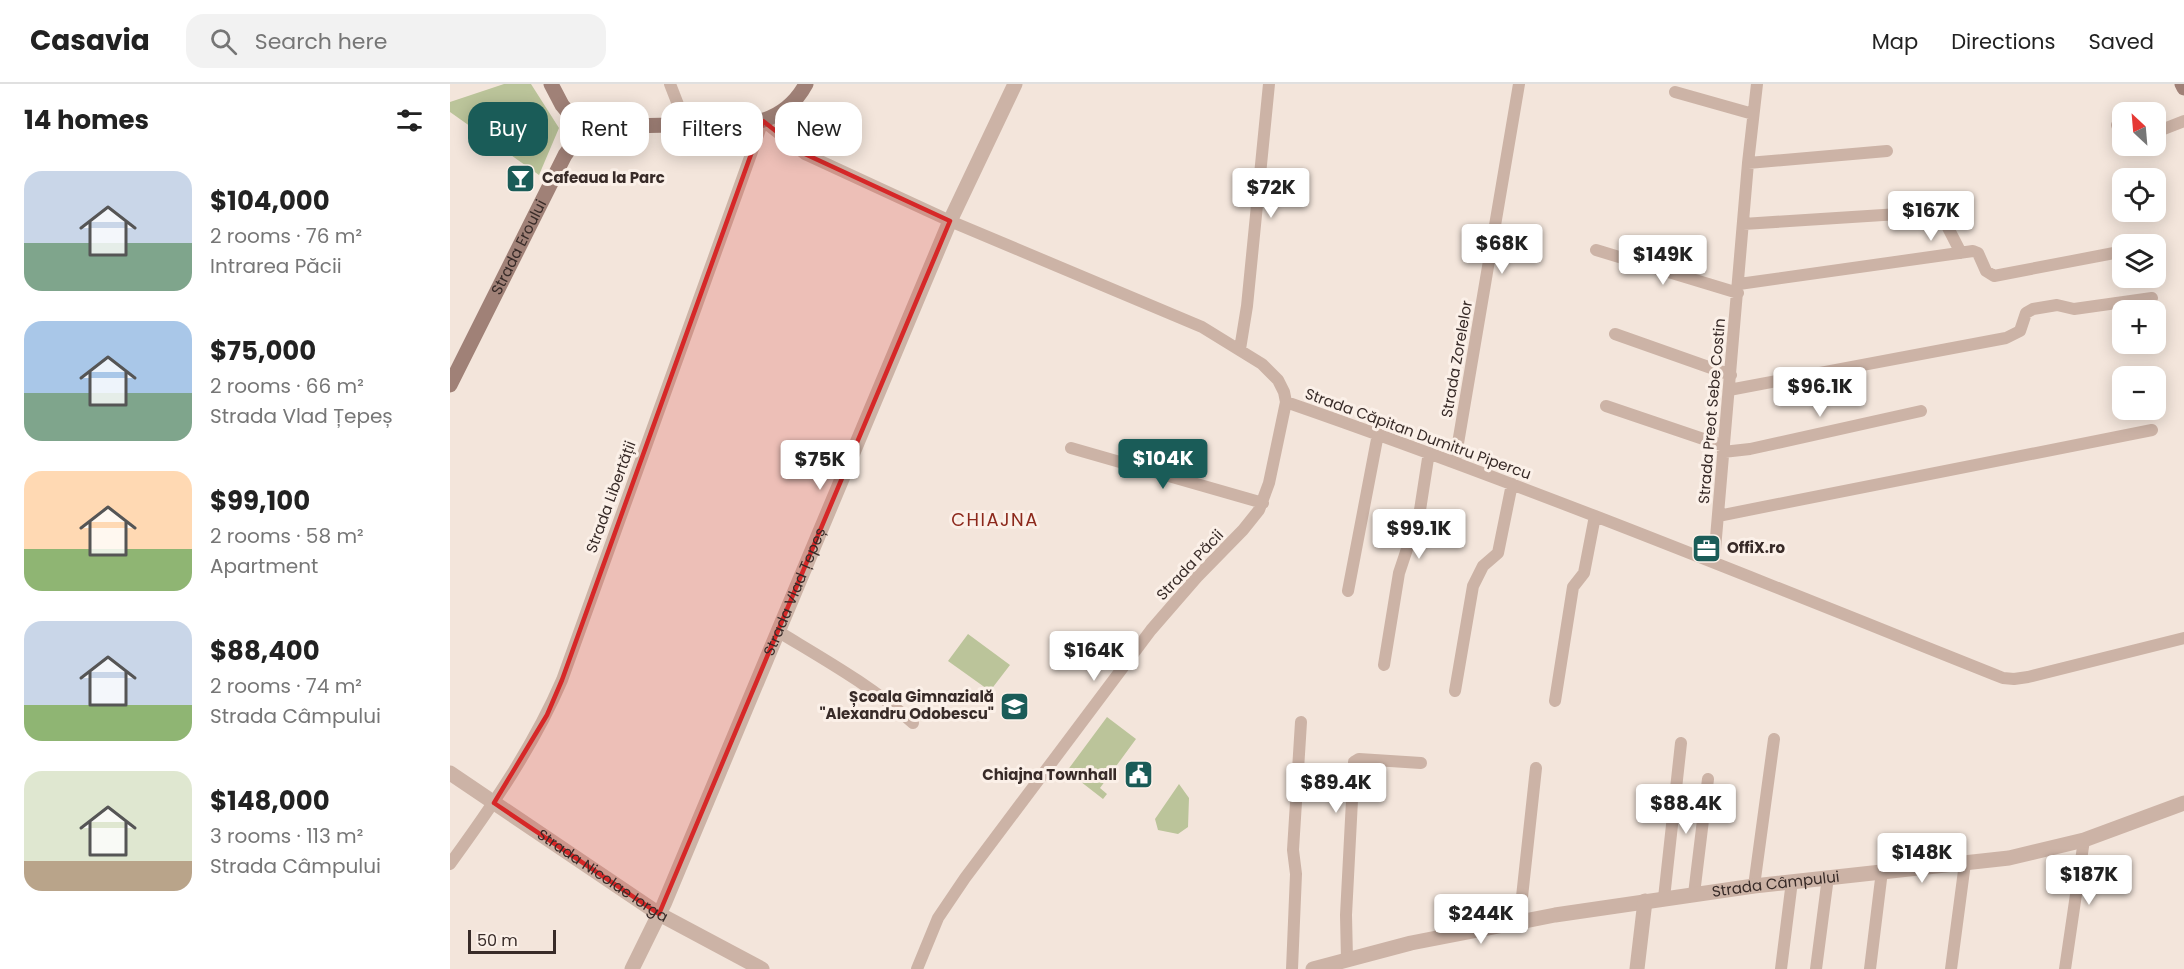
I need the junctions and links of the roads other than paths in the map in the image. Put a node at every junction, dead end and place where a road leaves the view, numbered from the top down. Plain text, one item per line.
1 (551, 84) edge
2 (670, 84) edge
3 (806, 84) edge
4 (1015, 84) edge
5 (1269, 84) edge
6 (1519, 84) edge
7 (1757, 84) edge
8 (1675, 92) dead end
9 (560, 102) edge
10 (677, 102) edge
11 (1753, 114) junction
12 (763, 121) joint
13 (2184, 121) edge
14 (2166, 128) edge
15 (1887, 151) dead end
16 (564, 156) edge
17 (750, 156) edge
18 (1748, 163) junction
19 (950, 221) junction
20 (1743, 224) junction
21 (1596, 250) dead end
22 (1961, 253) junction
23 (2112, 254) edge
24 (1738, 289) junction
25 (2152, 298) dead end
26 (1615, 334) dead end
27 (1240, 349) junction
28 (1731, 375) junction
29 (450, 385) edge
30 (1729, 390) junction
31 (1286, 402) junction
32 (1606, 406) dead end
33 (1921, 411) dead end
34 (2152, 430) dead end
35 (1378, 434) junction
36 (1071, 448) dead end
37 (1724, 449) junction
38 (1429, 452) junction
39 (1455, 461) junction
40 (1512, 484) junction
41 (1263, 503) junction
42 (1595, 516) junction
43 (1718, 516) junction
44 (1714, 561) junction
45 (1348, 591) dead end
46 (779, 632) junction
47 (2184, 638) edge
48 (1384, 665) dead end
49 (1455, 691) dead end
50 (1555, 701) dead end
51 (1301, 722) dead end
52 (913, 723) dead end
53 (1774, 739) dead end
54 (1681, 742) dead end
55 (1421, 763) dead end
56 (1536, 768) dead end
57 (450, 773) edge
58 (1708, 779) dead end
59 (2184, 803) edge
60 (494, 804) junction
61 (2084, 840) junction
62 (1965, 863) junction
63 (450, 864) edge
64 (1882, 871) junction
65 (1828, 877) junction
66 (1792, 881) junction
67 (1754, 886) junction
68 (1694, 894) junction
69 (1664, 898) junction
70 (1645, 901) junction
71 (659, 914) junction
72 (1521, 921) junction
73 (1347, 960) junction
74 (632, 969) edge
75 (762, 969) edge
76 (917, 969) edge
77 (1292, 969) edge
78 (1313, 969) edge
79 (1637, 969) edge
80 (1781, 969) edge
81 (1816, 969) edge
82 (1870, 969) edge
83 (1951, 969) edge
84 (2065, 969) edge

1 - 9 main road
2 - 10 street
3 - 12 main road
4 - 19 street, Strada Vlad Țepeș
5 - 27 street
6 - 39 street, Strada Zorelelor
7 - 11 street, Strada Preot Sebe Costin
8 - 11 street
11 - 18 street, Strada Preot Sebe Costin
12 - 19 street, Strada Căpitan Dumitru Pipercu
13 - 14 street
15 - 18 street
16 - 29 main road, Strada Eroului
17 - 60 street, Strada Libertății
18 - 20 street, Strada Preot Sebe Costin
19 - 27 street, Strada Căpitan Dumitru Pipercu
19 - 46 street, Strada Vlad Țepeș
20 - 22 street
20 - 24 street, Strada Preot Sebe Costin
21 - 24 street
22 - 23 street
22 - 24 street
24 - 28 street, Strada Preot Sebe Costin
25 - 30 street
26 - 28 street
27 - 31 street, Strada Căpitan Dumitru Pipercu
28 - 30 street, Strada Preot Sebe Costin
30 - 37 street, Strada Preot Sebe Costin
31 - 35 street, Strada Căpitan Dumitru Pipercu
31 - 41 street, Strada Păcii
32 - 37 street
33 - 37 street
34 - 43 street
35 - 38 street, Strada Căpitan Dumitru Pipercu
35 - 45 street
36 - 41 street
37 - 43 street, Strada Preot Sebe Costin
38 - 39 street, Strada Căpitan Dumitru Pipercu
38 - 48 street
39 - 40 street, Strada Căpitan Dumitru Pipercu
40 - 42 street, Strada Căpitan Dumitru Pipercu
40 - 49 street
41 - 76 street, Strada Păcii
42 - 44 street, Strada Căpitan Dumitru Pipercu
42 - 50 street
43 - 44 street, Strada Preot Sebe Costin
44 - 47 street, Strada Căpitan Dumitru Pipercu
46 - 52 street
46 - 71 street, Strada Vlad Țepeș
51 - 77 street
53 - 67 street
54 - 69 street
55 - 73 street
56 - 72 street
57 - 60 street, Strada Nicolae Iorga
58 - 68 street
59 - 61 street, Strada Câmpului
60 - 63 street, Strada Libertății
60 - 71 street, Strada Nicolae Iorga
61 - 62 street, Strada Câmpului
61 - 84 street
62 - 64 street, Strada Câmpului
62 - 83 street
64 - 65 street, Strada Câmpului
64 - 82 street
65 - 66 street, Strada Câmpului
65 - 81 street
66 - 67 street, Strada Câmpului
66 - 80 street
67 - 68 street, Strada Câmpului
68 - 69 street, Strada Câmpului
69 - 70 street, Strada Câmpului
70 - 72 street
70 - 79 street
71 - 74 street, Strada Vlad Țepeș
71 - 75 street, Strada Nicolae Iorga
72 - 73 street
73 - 78 street

